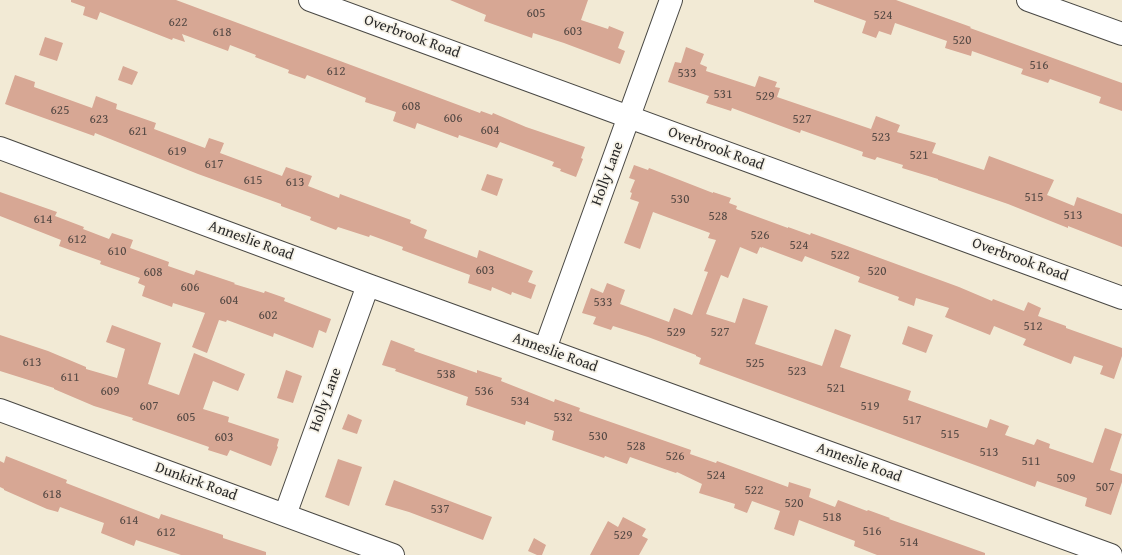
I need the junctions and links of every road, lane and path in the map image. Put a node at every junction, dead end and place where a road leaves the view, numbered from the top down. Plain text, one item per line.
1 (310, 0) edge
2 (671, 0) edge
3 (1028, 0) edge
4 (1122, 34) edge
5 (629, 116) junction
6 (0, 148) edge
7 (368, 285) junction
8 (1122, 298) edge
9 (545, 349) junction
10 (0, 410) edge
11 (285, 515) junction
12 (393, 555) edge
13 (1110, 555) edge

1 - 5 street, Overbrook Road
2 - 5 street, Holly Lane
3 - 4 street
5 - 8 street, Overbrook Road
5 - 9 street, Holly Lane
6 - 7 street, Anneslie Road
7 - 9 street, Anneslie Road
7 - 11 street, Holly Lane
9 - 13 street, Anneslie Road
10 - 11 street, Dunkirk Road
11 - 12 street, Dunkirk Road

